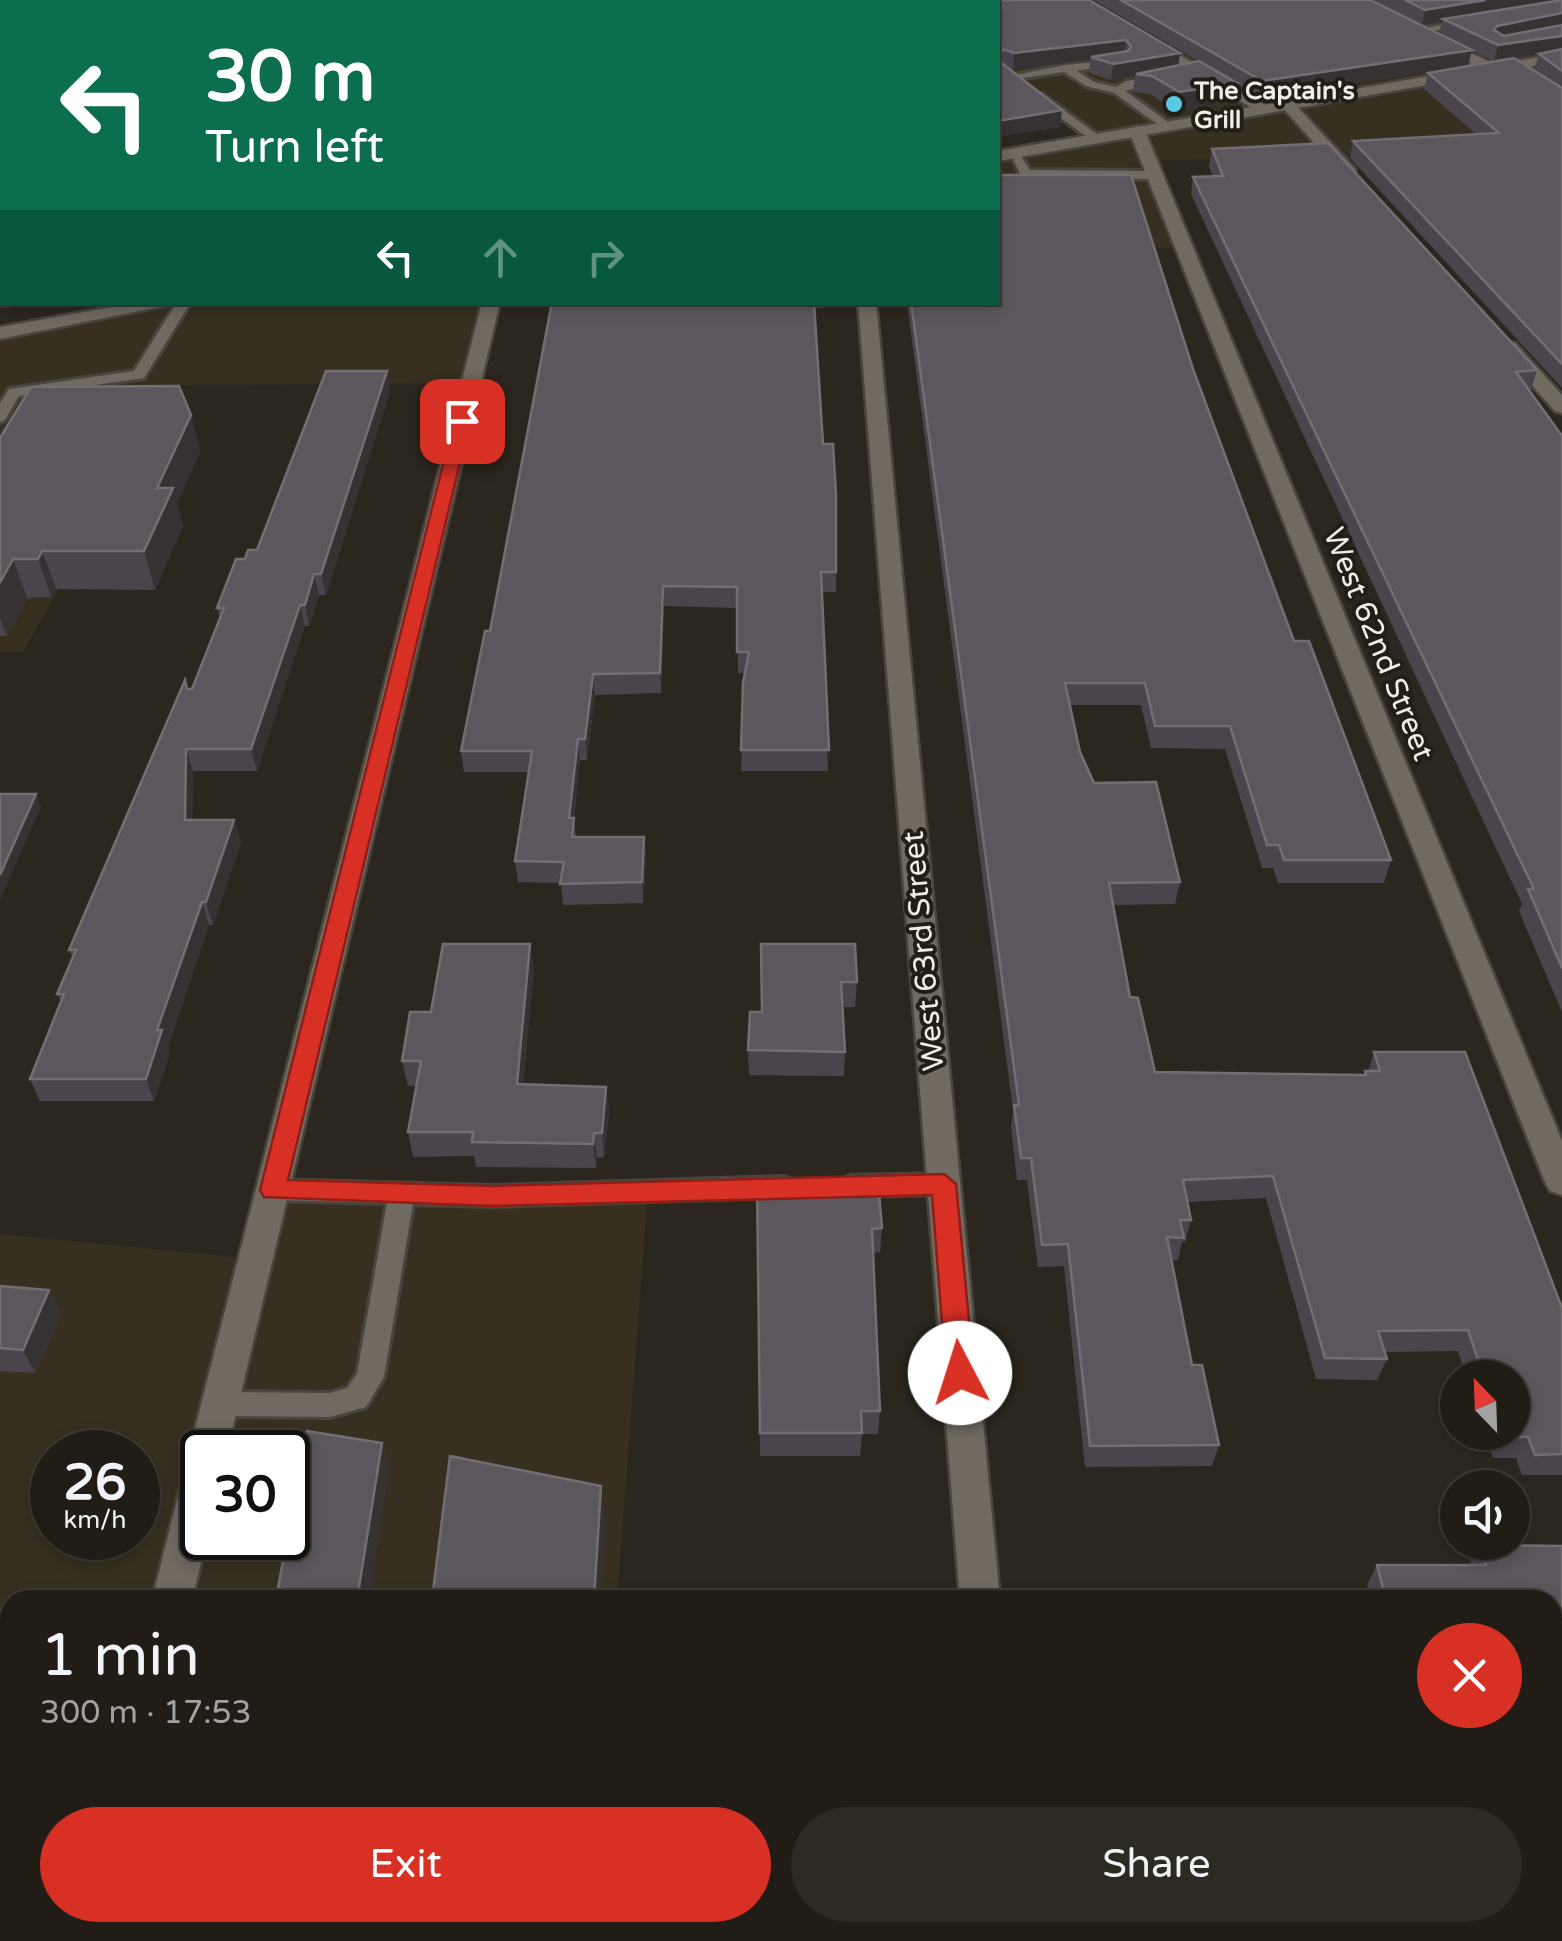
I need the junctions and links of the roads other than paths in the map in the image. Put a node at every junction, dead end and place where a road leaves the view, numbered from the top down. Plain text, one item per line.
1 (1076, 0) edge
2 (1491, 19) edge
3 (1455, 24) junction
4 (1409, 28) joint
5 (1470, 31) edge
6 (1562, 57) edge
7 (1512, 58) junction
8 (1122, 62) edge
9 (1065, 68) junction
10 (1492, 68) junction
11 (1199, 72) junction
12 (1538, 84) edge
13 (1118, 91) junction
14 (1287, 104) junction
15 (1262, 108) junction
16 (1167, 126) junction
17 (1136, 131) junction
18 (1096, 138) junction
19 (1005, 154) edge
20 (1154, 175) junction
21 (1361, 186) edge
22 (158, 305) edge
23 (182, 305) edge
24 (490, 305) edge
25 (867, 305) edge
26 (0, 333) edge
27 (1495, 333) edge
28 (1562, 407) edge
29 (0, 416) edge
30 (1562, 1182) edge
31 (944, 1184) junction
32 (273, 1190) junction
33 (402, 1193) junction
34 (220, 1404) junction
35 (214, 1430) edge
36 (182, 1560) edge
37 (174, 1590) edge
38 (979, 1590) edge

1 - 11 street
2 - 3 lane
3 - 4 lane
3 - 5 lane
4 - 10 street
6 - 7 street
7 - 10 street
7 - 12 street
8 - 9 lane
9 - 13 lane
9 - 18 lane
10 - 14 street
11 - 13 lane
11 - 15 street
13 - 16 lane
14 - 15 street
14 - 21 street
15 - 16 street
16 - 17 street
17 - 18 street
17 - 20 street, West 62nd Street
18 - 19 street
19 - 20 lane
20 - 30 street, West 62nd Street
22 - 26 street
23 - 29 lane
24 - 32 street
25 - 31 street, West 63rd Street
27 - 28 street
31 - 33 lane
31 - 38 street, West 63rd Street
32 - 33 lane
32 - 34 street
33 - 34 lane
34 - 35 street
36 - 37 street

